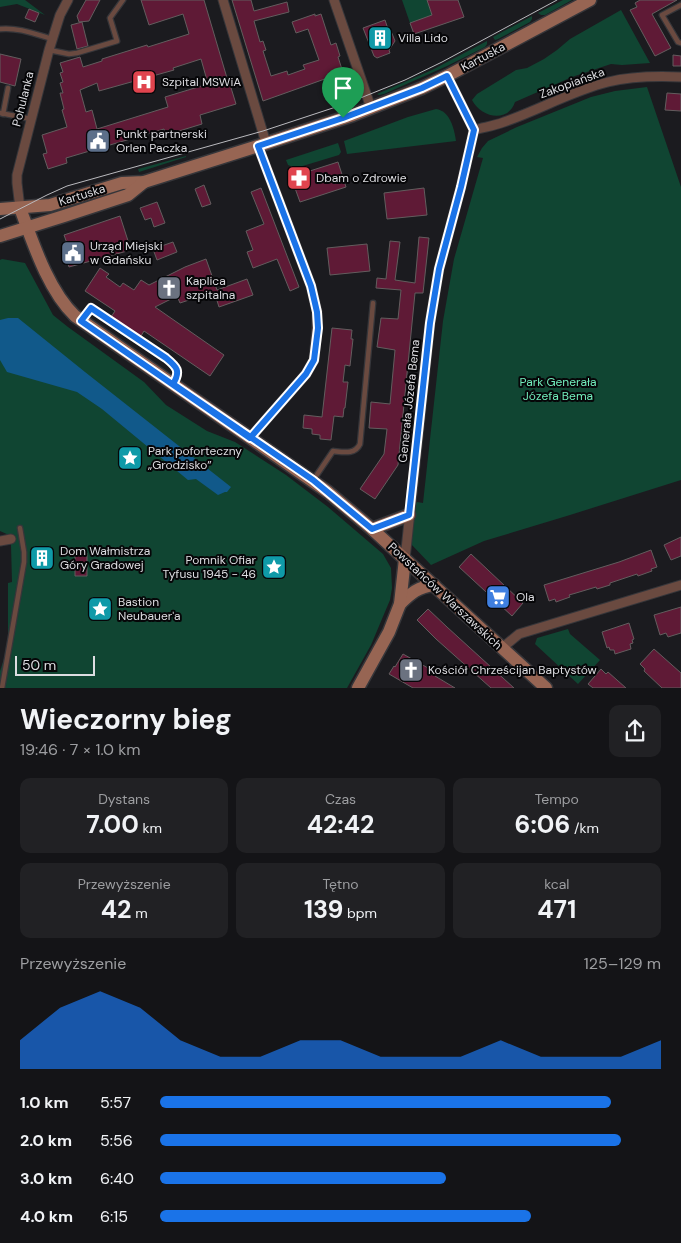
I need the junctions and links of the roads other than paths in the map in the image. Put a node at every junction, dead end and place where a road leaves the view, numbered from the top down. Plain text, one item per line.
1 (68, 0) edge
2 (123, 0) edge
3 (223, 0) edge
4 (334, 0) edge
5 (590, 0) edge
6 (681, 4) edge
7 (0, 29) edge
8 (52, 39) junction
9 (681, 43) edge
10 (49, 50) junction
11 (447, 76) junction
12 (681, 77) edge
13 (8, 88) dead end
14 (371, 108) junction
15 (2, 114) edge
16 (31, 119) junction
17 (474, 130) junction
18 (262, 145) junction
19 (144, 182) junction
20 (20, 208) junction
21 (0, 209) edge
22 (27, 228) junction
23 (0, 236) edge
24 (373, 303) dead end
25 (81, 321) junction
26 (173, 384) junction
27 (250, 438) junction
28 (313, 480) junction
29 (409, 515) junction
30 (20, 528) dead end
31 (372, 529) junction
32 (22, 538) junction
33 (11, 539) joint
34 (0, 541) edge
35 (405, 559) junction
36 (434, 585) junction
37 (681, 585) edge
38 (400, 604) junction
39 (502, 648) junction
40 (2, 688) edge
41 (358, 688) edge
42 (546, 688) edge

1 - 8 street, Pohulanka
2 - 10 lane
3 - 18 street
4 - 14 street
5 - 11 street, Kartuska
6 - 9 lane
7 - 8 lane
8 - 10 street, Pohulanka
10 - 16 street, Pohulanka
11 - 14 street, Kartuska
11 - 17 street
12 - 17 street, Zakopiańska
13 - 15 lane
14 - 18 street, Kartuska
15 - 16 lane
16 - 20 street, Pohulanka
17 - 29 street, Generała Józefa Bema
18 - 19 street, Kartuska
18 - 27 street
19 - 20 street, Kartuska
19 - 22 street, Kartuska
20 - 21 street, Kartuska
20 - 22 street, Powstańców Warszawskich
22 - 23 street, Kartuska
22 - 25 street, Powstańców Warszawskich
24 - 28 lane
25 - 26 street, Powstańców Warszawskich
25 - 26 lane
26 - 27 street, Powstańców Warszawskich
27 - 28 street, Powstańców Warszawskich
28 - 31 street, Powstańców Warszawskich
29 - 31 street
29 - 35 street, Generała Józefa Bema
30 - 32 lane
31 - 35 street, Powstańców Warszawskich
32 - 33 lane
32 - 40 lane
33 - 34 street
35 - 36 street, Powstańców Warszawskich
35 - 38 street
36 - 38 street
36 - 39 street, Powstańców Warszawskich
37 - 39 street
38 - 41 street
39 - 42 street, Powstańców Warszawskich

